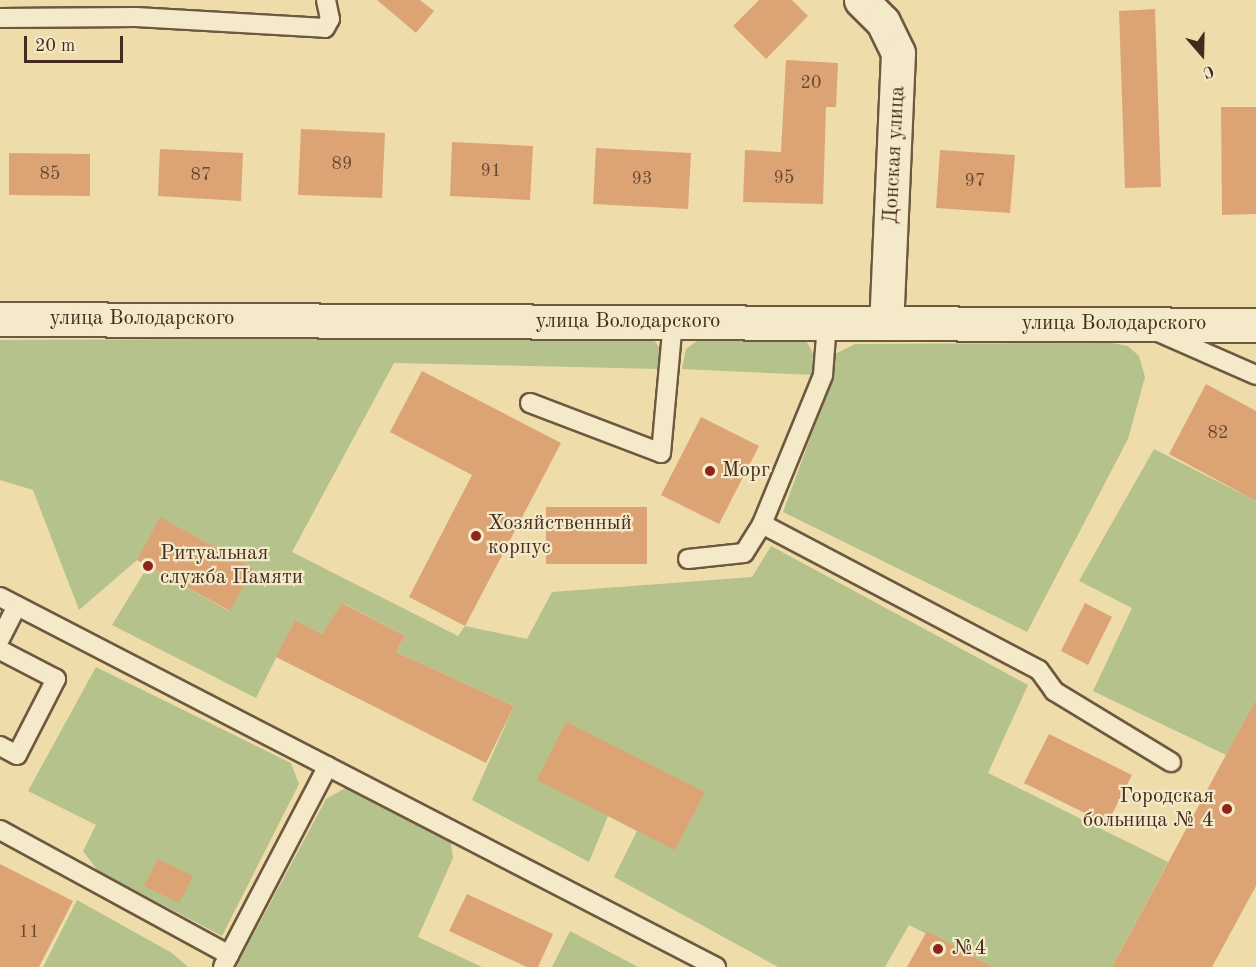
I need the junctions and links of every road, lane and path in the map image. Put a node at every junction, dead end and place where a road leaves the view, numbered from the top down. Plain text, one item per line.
1 (326, 0) edge
2 (861, 0) edge
3 (136, 9) edge
4 (0, 18) edge
5 (0, 319) edge
6 (673, 322) junction
7 (827, 322) junction
8 (886, 323) junction
9 (1140, 324) junction
10 (1256, 325) edge
11 (1256, 375) edge
12 (530, 402) dead end
13 (762, 524) junction
14 (688, 559) dead end
15 (0, 597) edge
16 (17, 606) junction
17 (0, 639) edge
18 (0, 650) edge
19 (0, 746) edge
20 (1171, 762) dead end
21 (328, 766) junction
22 (0, 830) edge
23 (226, 961) edge
24 (716, 967) edge

1 - 3 lane
2 - 8 street, Донская улица
3 - 4 lane
5 - 6 street, улица Володарского
6 - 7 street, улица Володарского
6 - 12 lane
7 - 8 street, улица Володарского
7 - 13 lane
8 - 9 street, улица Володарского
9 - 10 street, улица Володарского
9 - 11 lane
13 - 14 lane
13 - 20 lane
15 - 16 lane
16 - 17 lane
16 - 21 lane
18 - 19 lane
21 - 23 lane
21 - 24 lane
22 - 23 lane

